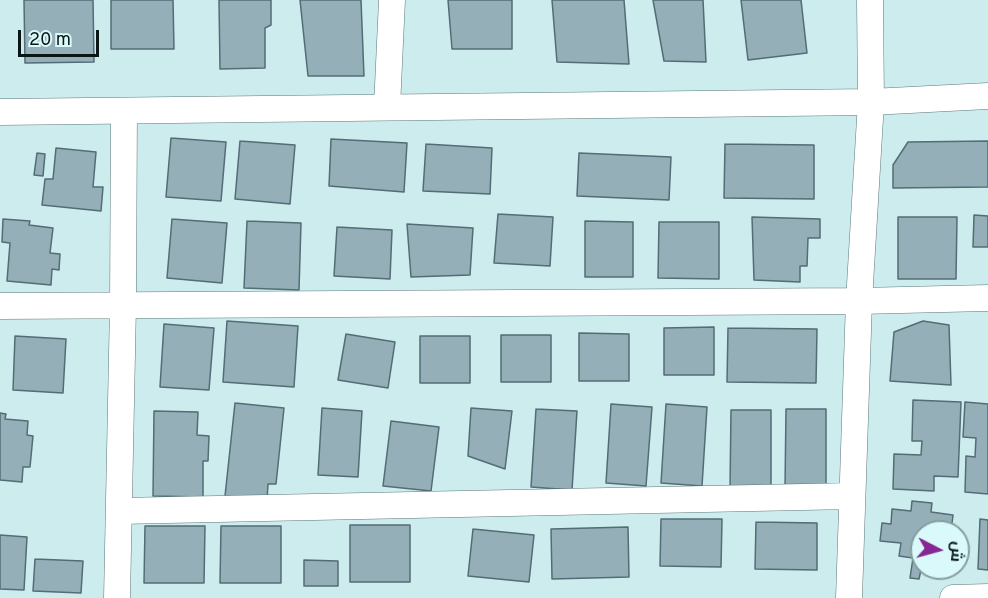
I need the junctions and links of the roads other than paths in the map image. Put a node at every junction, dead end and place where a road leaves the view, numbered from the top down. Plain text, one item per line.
1 (392, 0) edge
2 (870, 0) edge
3 (988, 96) edge
4 (870, 102) junction
5 (387, 107) junction
6 (0, 112) edge
7 (124, 112) junction
8 (988, 298) edge
9 (859, 301) junction
10 (123, 305) junction
11 (0, 306) edge
12 (852, 496) junction
13 (119, 511) junction
14 (988, 597) edge
15 (117, 598) edge
16 (849, 598) edge
17 (953, 598) edge

1 - 5 street
2 - 4 street
3 - 4 street
4 - 5 street
4 - 9 street
5 - 7 street
6 - 7 street
7 - 10 street
8 - 9 street
9 - 10 street
9 - 12 street
10 - 11 street
10 - 13 street
12 - 13 street
12 - 16 street
13 - 15 street
14 - 17 street

